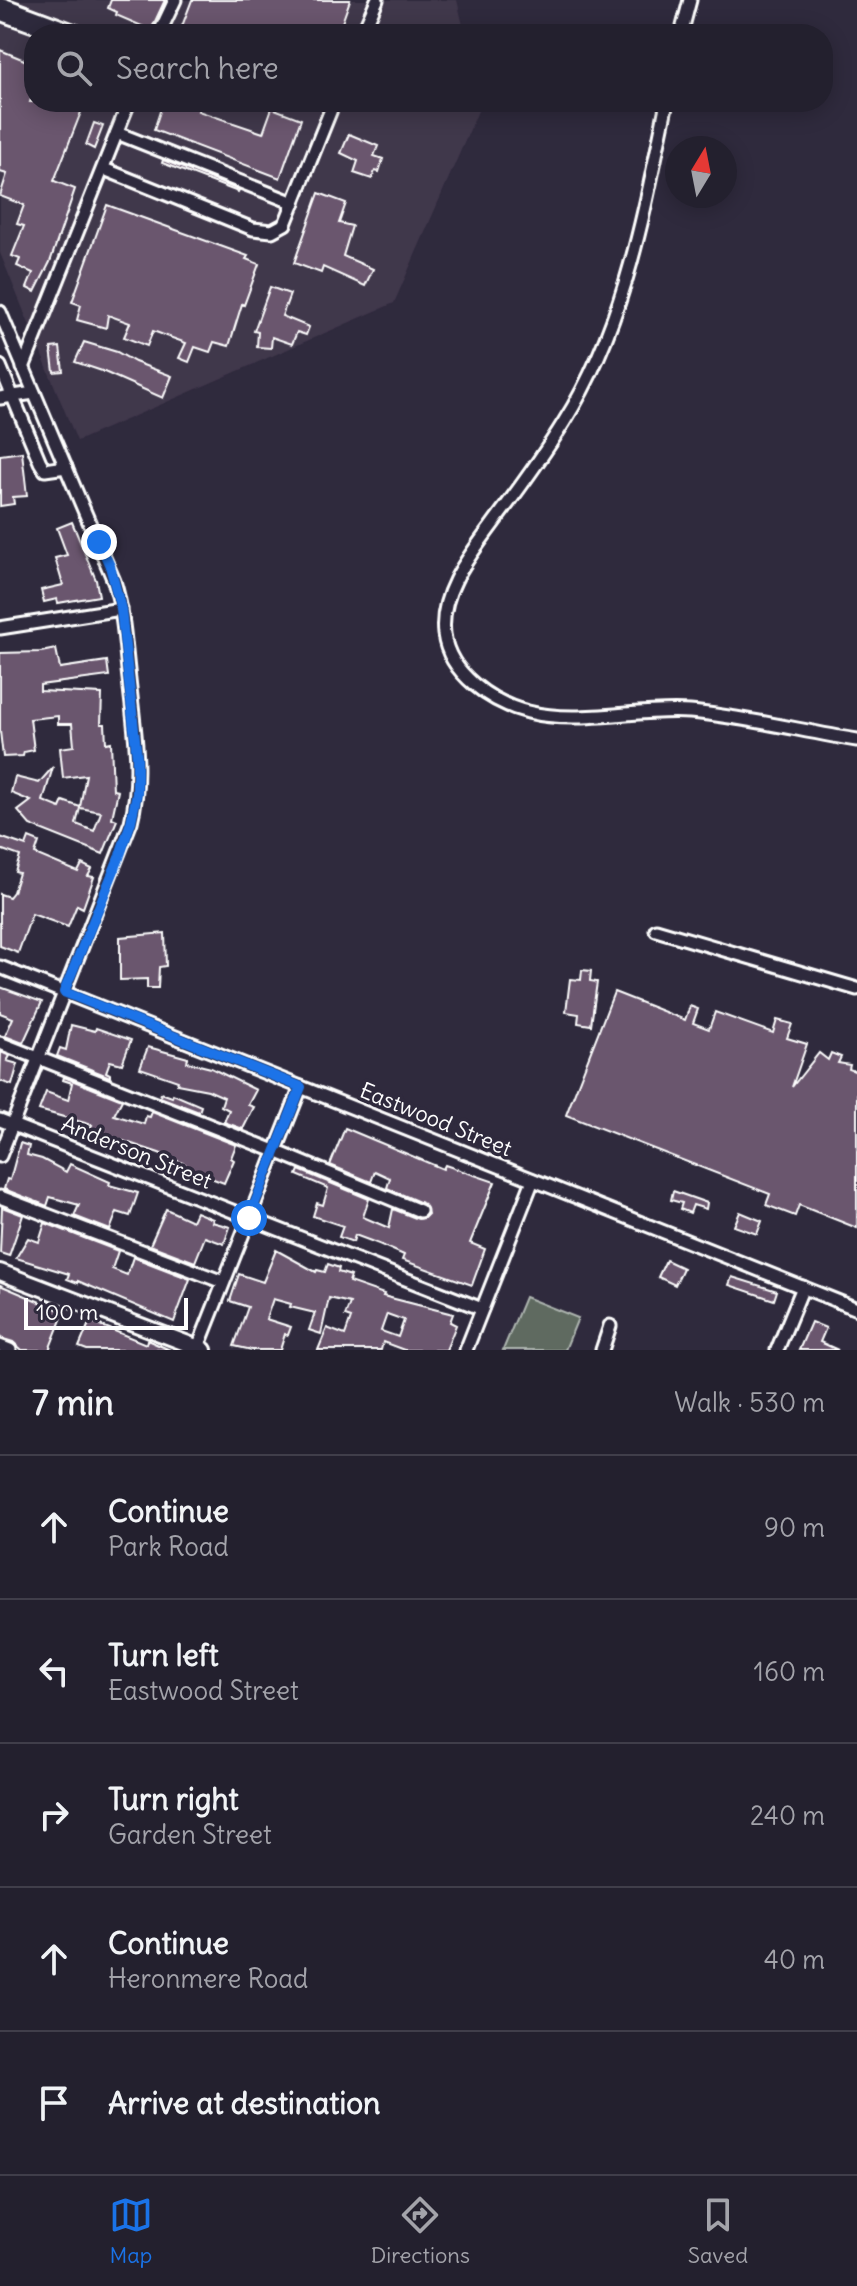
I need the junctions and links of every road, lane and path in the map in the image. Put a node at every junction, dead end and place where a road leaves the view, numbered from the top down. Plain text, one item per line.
1 (175, 0) edge
2 (377, 0) edge
3 (690, 0) edge
4 (0, 3) edge
5 (0, 14) edge
6 (28, 24) edge
7 (56, 24) edge
8 (164, 24) edge
9 (366, 24) edge
10 (684, 24) edge
11 (125, 112) edge
12 (330, 112) edge
13 (665, 112) edge
14 (117, 133) junction
15 (104, 169) junction
16 (294, 203) junction
17 (0, 312) edge
18 (0, 366) edge
19 (23, 368) junction
20 (34, 393) junction
21 (6, 397) edge
22 (66, 467) junction
23 (121, 609) junction
24 (0, 628) edge
25 (857, 740) edge
26 (656, 930) dead end
27 (0, 967) edge
28 (857, 989) edge
29 (64, 992) junction
30 (0, 1043) edge
31 (39, 1059) junction
32 (301, 1087) junction
33 (0, 1120) edge
34 (12, 1125) junction
35 (275, 1151) junction
36 (0, 1156) edge
37 (533, 1180) junction
38 (0, 1197) edge
39 (420, 1211) dead end
40 (249, 1218) junction
41 (0, 1272) edge
42 (223, 1282) junction
43 (803, 1287) junction
44 (482, 1309) junction
45 (857, 1309) edge
46 (610, 1326) dead end
47 (0, 1346) edge
48 (200, 1349) edge
49 (10, 1350) edge
50 (466, 1350) edge
51 (602, 1350) edge
52 (777, 1350) edge

1 - 8 street
2 - 9 street
3 - 10 street
4 - 7 street
5 - 6 street
11 - 14 street
12 - 16 street
13 - 25 street
14 - 15 street
14 - 16 street
15 - 16 street
15 - 19 street
17 - 19 street
18 - 21 street
19 - 20 street
20 - 21 street
20 - 22 street
21 - 22 street
22 - 23 street
23 - 24 street
23 - 29 street
26 - 28 street
27 - 29 street, Eastwood Street
29 - 31 street
29 - 32 street, Eastwood Street
30 - 31 street
31 - 34 street
31 - 35 street
32 - 35 street
32 - 37 street, Eastwood Street
33 - 34 street, Anderson Street
34 - 36 street
34 - 40 street, Anderson Street
35 - 39 street
35 - 40 street
37 - 43 street, Eastwood Street
37 - 44 street
38 - 42 street
40 - 42 street
40 - 44 street, Anderson Street
41 - 48 main road
42 - 48 street
43 - 45 street, Eastwood Street
43 - 52 street
44 - 50 street
46 - 51 street
47 - 49 street

